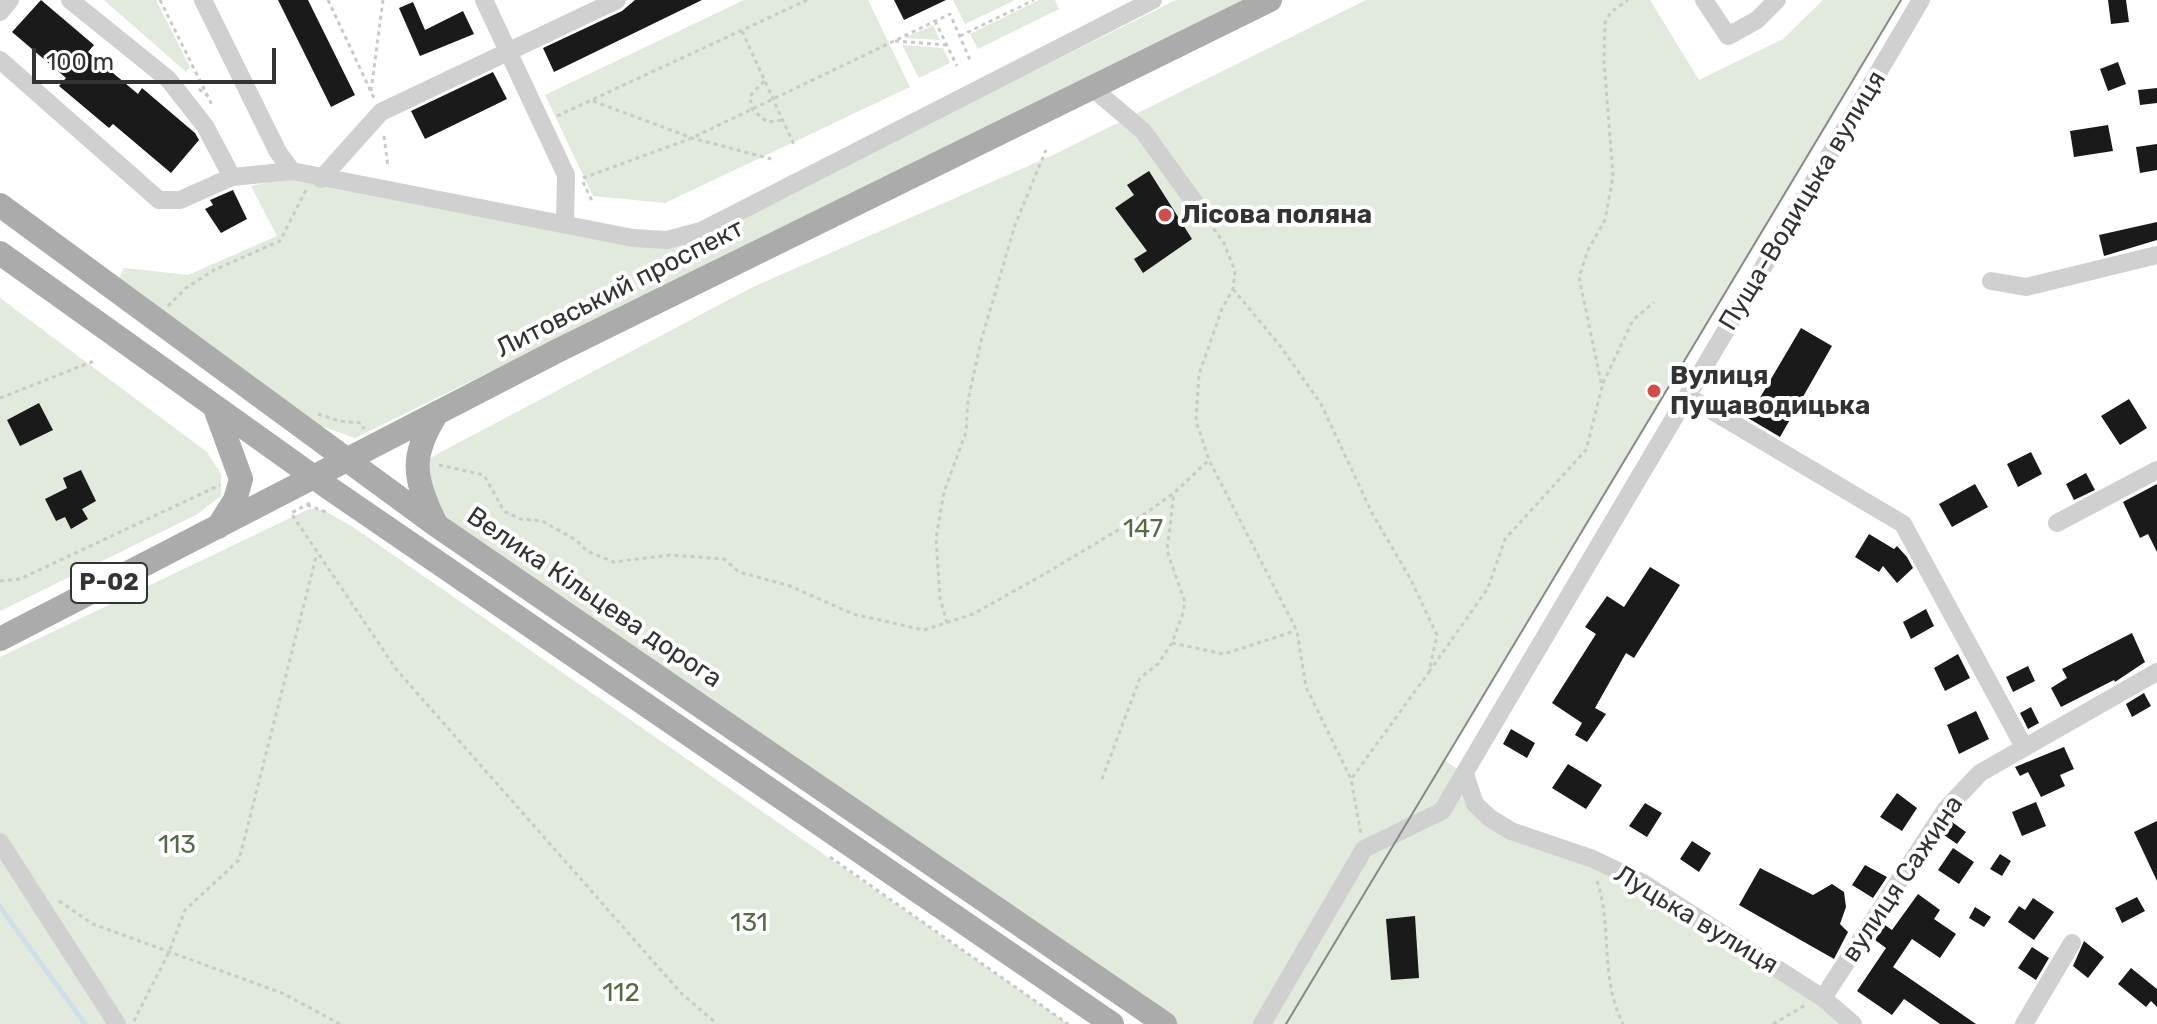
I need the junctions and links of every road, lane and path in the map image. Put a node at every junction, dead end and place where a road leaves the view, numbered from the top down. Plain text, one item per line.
1 (10, 0) edge
2 (70, 0) edge
3 (160, 0) edge
4 (203, 0) edge
5 (328, 0) edge
6 (383, 0) edge
7 (484, 0) edge
8 (617, 0) edge
9 (807, 0) edge
10 (1034, 0) edge
11 (1153, 0) edge
12 (1270, 0) edge
13 (1628, 0) edge
14 (1704, 0) edge
15 (1777, 0) edge
16 (1921, 0) edge
17 (0, 12) edge
18 (935, 21) junction
19 (741, 30) junction
20 (960, 36) junction
21 (894, 41) junction
22 (947, 45) junction
23 (508, 53) junction
24 (0, 60) edge
25 (970, 60) dead end
26 (957, 66) dead end
27 (764, 81) junction
28 (1090, 86) junction
29 (371, 91) junction
30 (209, 97) dead end
31 (773, 99) junction
32 (591, 100) junction
33 (752, 109) junction
34 (381, 112) junction
35 (553, 118) dead end
36 (783, 120) junction
37 (692, 138) junction
38 (795, 147) dead end
39 (1046, 150) dead end
40 (771, 159) dead end
41 (388, 167) dead end
42 (292, 171) junction
43 (232, 177) junction
44 (317, 178) junction
45 (581, 179) dead end
46 (0, 205) edge
47 (1200, 210) joint
48 (565, 224) junction
49 (0, 253) edge
50 (2157, 255) edge
51 (1991, 281) dead end
52 (1233, 289) junction
53 (1654, 302) dead end
54 (168, 306) dead end
55 (94, 361) dead end
56 (1602, 387) junction
57 (1687, 396) junction
58 (0, 398) edge
59 (215, 408) junction
60 (322, 413) dead end
61 (437, 413) junction
62 (361, 423) dead end
63 (346, 460) junction
64 (1209, 460) junction
65 (426, 462) dead end
66 (2157, 470) edge
67 (313, 477) junction
68 (229, 481) dead end
69 (1174, 493) junction
70 (307, 505) dead end
71 (323, 510) dead end
72 (291, 513) dead end
73 (2057, 523) dead end
74 (436, 525) junction
75 (218, 527) junction
76 (317, 553) junction
77 (0, 581) edge
78 (947, 623) junction
79 (1297, 631) junction
80 (0, 639) edge
81 (1172, 643) junction
82 (1429, 672) junction
83 (2157, 672) edge
84 (2023, 745) junction
85 (1465, 774) junction
86 (1102, 779) dead end
87 (1351, 779) junction
88 (0, 842) edge
89 (1364, 849) junction
90 (1573, 853) junction
91 (59, 901) dead end
92 (2072, 943) dead end
93 (169, 952) junction
94 (1823, 998) junction
95 (117, 1024) edge
96 (132, 1024) edge
97 (340, 1024) edge
98 (717, 1024) edge
99 (1112, 1024) edge
100 (1165, 1024) edge
101 (1262, 1024) edge
102 (1623, 1024) edge
103 (1773, 1024) edge
104 (1853, 1024) edge
105 (2024, 1024) edge

1 - 17 street
2 - 43 street
3 - 30 path
4 - 42 street
5 - 29 path
6 - 29 path
7 - 23 street
8 - 23 street
9 - 19 path
10 - 20 path
11 - 48 street, Литовський проспект
12 - 28 main road, Литовський проспект
13 - 56 path
14 - 15 street
16 - 57 street, Пуща-Водицька вулиця
18 - 20 path
18 - 21 path
18 - 22 path
19 - 27 path
19 - 32 path
20 - 25 path
21 - 22 path
21 - 31 path
22 - 26 path
23 - 34 street
23 - 48 street
24 - 43 street
27 - 31 path
27 - 33 path
28 - 47 street
28 - 61 main road, Литовський проспект
29 - 34 path
31 - 33 path
31 - 36 path
32 - 35 path
32 - 37 path
33 - 36 path
33 - 37 path
34 - 41 path
34 - 44 street
36 - 38 path
37 - 40 path
37 - 45 path
39 - 78 path
42 - 43 street
42 - 44 street, Литовський проспект
44 - 48 street, Литовський проспект
44 - 54 path
46 - 63 main road, Велика Кільцева дорога
47 - 52 path
49 - 59 main road
50 - 51 street
52 - 64 path
52 - 82 path
53 - 56 path
55 - 58 path
56 - 82 path
57 - 84 street
57 - 85 street, Пуща-Водицька вулиця
59 - 67 main road
59 - 75 main road
60 - 62 path
61 - 63 main road, Литовський проспект
61 - 74 main road
63 - 67 main road, Литовський проспект / Р-02
63 - 74 main road, Велика Кільцева дорога
64 - 69 path
64 - 79 path
65 - 78 path
66 - 73 street
67 - 75 main road, Литовський проспект / Р-02
67 - 99 main road
68 - 77 path
69 - 78 path
69 - 81 path
70 - 71 path
72 - 76 path
74 - 100 main road, Велика Кільцева дорога
75 - 80 main road, Литовський проспект / Р-02
76 - 93 path
76 - 98 path
79 - 81 path
79 - 87 path
81 - 86 path
82 - 87 path
83 - 84 street, вулиця Сажина
84 - 94 street, вулиця Сажина
85 - 89 street, Пуща-Водицька вулиця
85 - 90 street, Луцька вулиця
87 - 89 path
88 - 95 street
89 - 101 street
90 - 94 street, Луцька вулиця
90 - 102 path
91 - 93 path
92 - 105 street
93 - 96 path
93 - 97 path
94 - 103 path
94 - 104 street, Луцька вулиця

